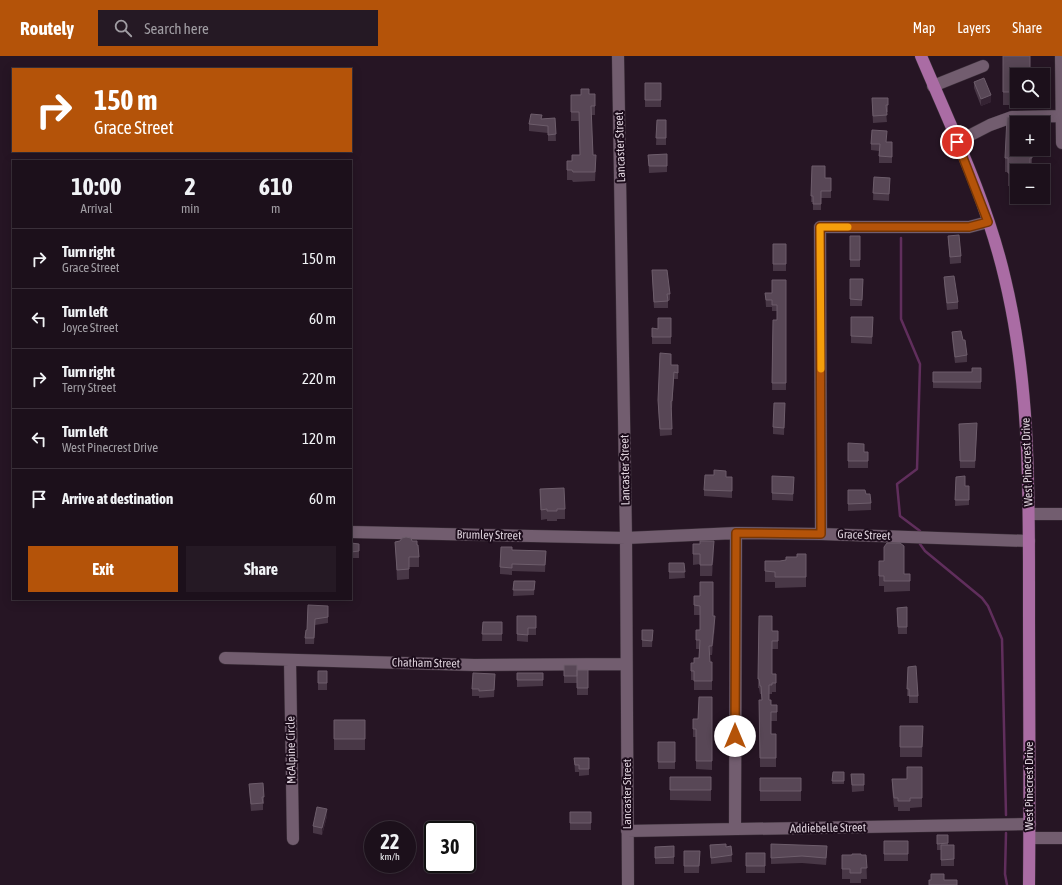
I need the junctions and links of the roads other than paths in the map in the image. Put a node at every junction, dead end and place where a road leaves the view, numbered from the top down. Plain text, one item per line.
1 (618, 56) edge
2 (921, 56) edge
3 (1061, 56) edge
4 (983, 66) dead end
5 (934, 86) junction
6 (1062, 116) edge
7 (957, 142) junction
8 (1062, 143) edge
9 (988, 222) junction
10 (1029, 514) junction
11 (1062, 514) edge
12 (352, 532) edge
13 (736, 533) junction
14 (821, 534) junction
15 (626, 538) junction
16 (1029, 541) junction
17 (225, 658) dead end
18 (290, 660) junction
19 (626, 664) junction
20 (1030, 824) junction
21 (734, 829) junction
22 (627, 831) junction
23 (1030, 838) junction
24 (1062, 838) edge
25 (293, 839) dead end
26 (628, 885) edge
27 (1029, 885) edge

1 - 15 street, Lancaster Street
2 - 5 main road, West Pinecrest Drive
3 - 6 street
4 - 5 street
5 - 7 main road, West Pinecrest Drive
6 - 7 street
6 - 8 street
7 - 9 main road, West Pinecrest Drive
9 - 10 main road, West Pinecrest Drive
9 - 14 street
10 - 11 street
10 - 16 main road, West Pinecrest Drive
12 - 15 street, Brumley Street
13 - 14 street, Grace Street
13 - 15 street, Grace Street
13 - 21 street
14 - 16 street, Grace Street
15 - 19 street, Lancaster Street
16 - 20 main road, West Pinecrest Drive
17 - 18 street, Chatham Street
18 - 19 street, Chatham Street
18 - 25 street, McAlpine Circle
19 - 22 street, Lancaster Street
20 - 21 street, Addiebelle Street
20 - 23 main road, West Pinecrest Drive
21 - 22 street, Addiebelle Street
22 - 26 street, Lancaster Street
23 - 24 street
23 - 27 main road, West Pinecrest Drive

